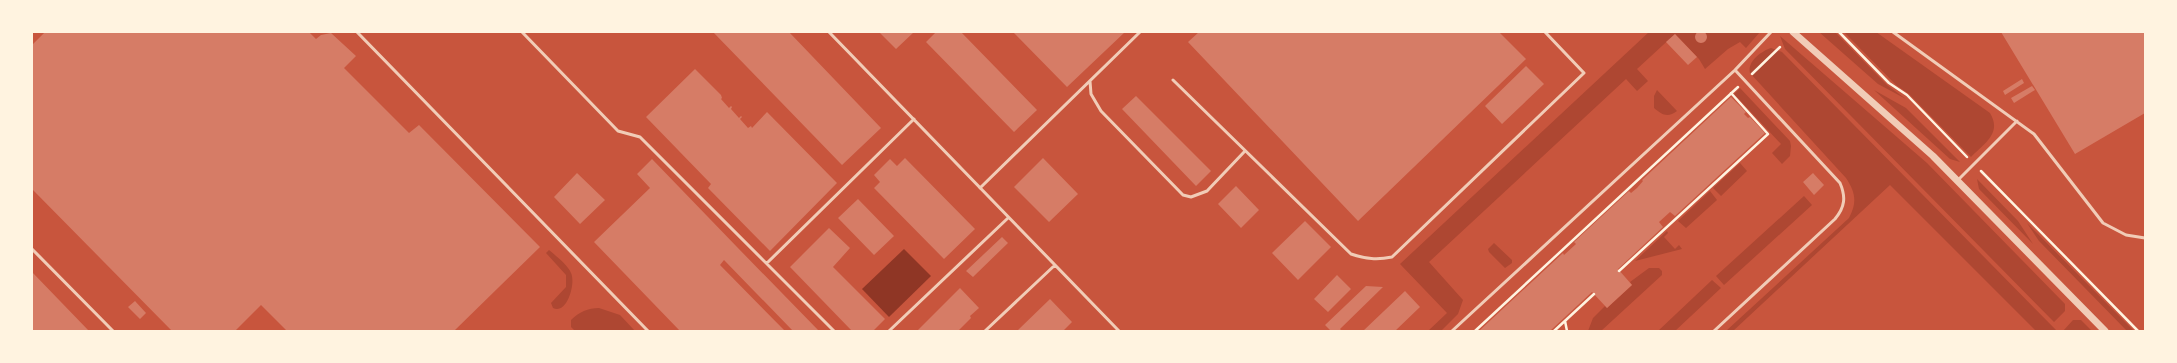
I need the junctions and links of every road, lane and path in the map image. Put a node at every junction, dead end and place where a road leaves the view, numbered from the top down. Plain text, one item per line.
1 (357, 32) edge
2 (522, 32) edge
3 (829, 32) edge
4 (1140, 32) edge
5 (1545, 32) edge
6 (1771, 32) edge
7 (1793, 32) edge
8 (1839, 32) edge
9 (1893, 32) edge
10 (1780, 46) dead end
11 (1735, 70) junction
12 (1173, 80) dead end
13 (1090, 81) junction
14 (1745, 81) junction
15 (1731, 93) junction
16 (914, 119) junction
17 (2017, 121) junction
18 (1245, 151) junction
19 (1974, 164) junction
20 (1957, 181) junction
21 (980, 188) junction
22 (1008, 218) junction
23 (2145, 238) edge
24 (32, 249) edge
25 (767, 263) junction
26 (1055, 265) junction
27 (1620, 271) dead end
28 (1594, 294) dead end
29 (1565, 321) junction
30 (112, 331) edge
31 (648, 331) edge
32 (834, 331) edge
33 (889, 331) edge
34 (985, 331) edge
35 (1119, 331) edge
36 (1452, 331) edge
37 (1475, 331) edge
38 (1554, 331) edge
39 (1567, 331) edge
40 (1714, 331) edge
41 (2105, 331) edge
42 (2138, 331) edge

1 - 31 lane
2 - 25 lane
3 - 16 lane
4 - 13 lane
5 - 18 lane
6 - 11 lane
7 - 20 street
8 - 19 path
9 - 17 lane
10 - 14 path
11 - 14 lane
11 - 36 lane
12 - 18 lane
13 - 18 lane
13 - 21 lane
14 - 15 path
14 - 40 lane
15 - 27 path
15 - 37 path
16 - 21 lane
16 - 25 lane
17 - 19 lane
17 - 23 lane
19 - 20 lane
19 - 42 path
20 - 41 street
21 - 22 lane
22 - 26 lane
22 - 33 lane
24 - 30 lane
25 - 32 lane
26 - 34 lane
26 - 35 lane
28 - 29 path
29 - 38 path
29 - 39 path

